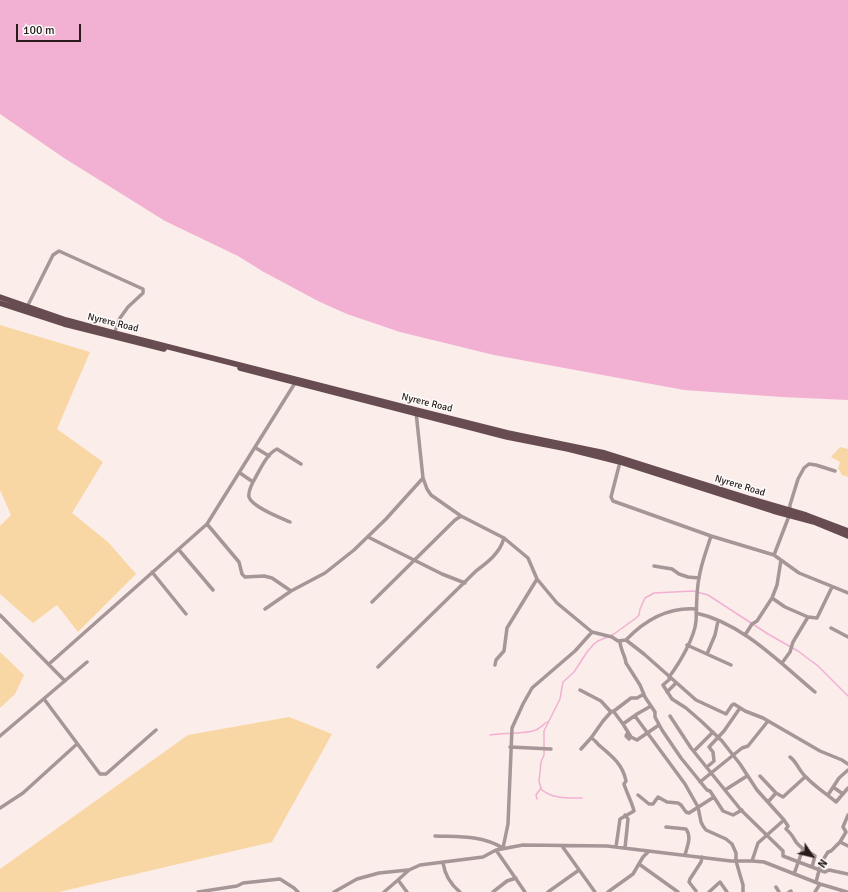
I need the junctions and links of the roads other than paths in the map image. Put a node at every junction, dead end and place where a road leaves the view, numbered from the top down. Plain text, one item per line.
1 (0, 297) edge
2 (0, 303) edge
3 (27, 307) junction
4 (113, 335) junction
5 (295, 383) junction
6 (416, 412) junction
7 (256, 448) junction
8 (269, 456) junction
9 (620, 462) junction
10 (301, 464) dead end
11 (835, 471) dead end
12 (240, 473) junction
13 (423, 478) junction
14 (253, 482) junction
15 (789, 513) junction
16 (461, 516) junction
17 (290, 522) dead end
18 (207, 524) junction
19 (848, 531) edge
20 (711, 536) junction
21 (848, 536) edge
22 (368, 537) junction
23 (504, 538) junction
24 (179, 550) junction
25 (774, 555) junction
26 (415, 560) junction
27 (781, 560) junction
28 (654, 566) dead end
29 (152, 572) junction
30 (537, 578) junction
31 (699, 578) junction
32 (465, 583) junction
33 (832, 587) junction
34 (213, 590) dead end
35 (291, 591) junction
36 (848, 593) edge
37 (772, 598) junction
38 (372, 602) dead end
39 (265, 610) dead end
40 (696, 611) junction
41 (0, 614) edge
42 (186, 614) dead end
43 (808, 617) junction
44 (718, 621) junction
45 (831, 628) dead end
46 (592, 632) junction
47 (745, 635) junction
48 (848, 637) edge
49 (626, 640) junction
50 (620, 641) junction
51 (687, 644) junction
52 (707, 654) junction
53 (86, 662) dead end
54 (782, 663) junction
55 (49, 664) junction
56 (495, 665) dead end
57 (731, 665) dead end
58 (378, 667) dead end
59 (670, 677) junction
60 (65, 681) junction
61 (676, 683) junction
62 (580, 690) dead end
63 (667, 692) junction
64 (815, 692) dead end
65 (644, 694) junction
66 (44, 699) junction
67 (652, 706) junction
68 (740, 708) junction
69 (612, 712) junction
70 (635, 716) junction
71 (670, 716) dead end
72 (768, 721) junction
73 (623, 724) junction
74 (659, 725) junction
75 (156, 730) dead end
76 (713, 732) junction
77 (647, 733) junction
78 (0, 736) edge
79 (591, 738) junction
80 (718, 738) junction
81 (703, 743) junction
82 (77, 744) junction
83 (510, 747) junction
84 (709, 747) junction
85 (551, 749) dead end
86 (581, 749) dead end
87 (694, 751) junction
88 (733, 755) junction
89 (790, 757) dead end
90 (848, 757) edge
91 (846, 763) edge
92 (707, 767) junction
93 (848, 770) edge
94 (712, 773) junction
95 (747, 776) junction
96 (760, 776) dead end
97 (805, 777) junction
98 (700, 782) junction
99 (834, 787) junction
100 (848, 788) edge
101 (725, 790) junction
102 (776, 793) junction
103 (843, 794) junction
104 (638, 795) dead end
105 (828, 795) junction
106 (714, 797) junction
107 (768, 802) junction
108 (698, 807) junction
109 (0, 808) edge
110 (742, 810) junction
111 (625, 815) junction
112 (848, 815) edge
113 (784, 820) junction
114 (666, 826) dead end
115 (766, 835) junction
116 (435, 836) dead end
117 (840, 842) junction
118 (562, 846) junction
119 (848, 846) edge
120 (616, 847) junction
121 (503, 848) junction
122 (625, 848) junction
123 (803, 849) junction
124 (496, 850) junction
125 (649, 851) junction
126 (685, 855) junction
127 (702, 858) junction
128 (736, 861) junction
129 (752, 861) junction
130 (798, 862) junction
131 (443, 863) junction
132 (639, 864) junction
133 (812, 867) junction
134 (819, 869) junction
135 (409, 870) junction
136 (579, 870) junction
137 (794, 874) junction
138 (848, 874) edge
139 (516, 878) junction
140 (398, 880) junction
141 (816, 882) junction
142 (820, 884) junction
143 (776, 887) dead end
144 (696, 891) edge
145 (198, 892) edge
146 (298, 892) edge
147 (334, 892) edge
148 (384, 892) edge
149 (406, 892) edge
150 (460, 892) edge
151 (493, 892) edge
152 (526, 892) edge
153 (548, 892) edge
154 (595, 892) edge
155 (608, 892) edge
156 (678, 892) edge
157 (709, 892) edge
158 (727, 892) edge
159 (743, 892) edge
160 (778, 892) edge
161 (815, 892) edge
162 (847, 892) edge

1 - 3 main road, Nyrere Road
2 - 4 main road, Nyrere Road
3 - 4 main road, Nyrere Road
3 - 4 street
4 - 5 main road, Nyrere Road
4 - 6 main road, Nyrere Road
5 - 6 main road, Nyrere Road
5 - 7 street
6 - 9 main road, Nyrere Road
6 - 13 street
6 - 15 main road, Nyrere Road
7 - 8 street
7 - 12 street
8 - 10 street
8 - 14 street
9 - 15 main road, Nyrere Road
9 - 20 street
11 - 15 street
12 - 14 street
12 - 18 street
13 - 16 street
13 - 22 street
14 - 17 street
15 - 19 main road, Nyrere Road
15 - 21 main road, Nyrere Road
15 - 25 street
16 - 23 street
16 - 26 street
18 - 24 street
18 - 35 street
20 - 25 street
20 - 31 street
22 - 26 street
22 - 35 street
23 - 30 street
23 - 32 street
24 - 29 street
24 - 34 street
25 - 27 street
26 - 32 street
26 - 38 street
27 - 33 street
27 - 37 street
28 - 31 street
29 - 42 street
29 - 55 street
30 - 46 street
30 - 56 street
31 - 40 street
32 - 58 street
33 - 36 street
33 - 43 street
35 - 39 street
37 - 43 street
37 - 47 street
40 - 44 street
40 - 49 street
40 - 51 street
41 - 55 street
43 - 54 street
44 - 47 street
44 - 52 street
45 - 48 street
46 - 50 street
46 - 83 street
47 - 54 street
49 - 50 street
49 - 59 street
50 - 65 street
51 - 52 street
51 - 59 street
52 - 57 street
53 - 60 street
54 - 64 street
55 - 60 street
59 - 61 street
59 - 63 street
60 - 66 street
61 - 63 street
61 - 68 street
62 - 69 street
63 - 76 street
65 - 67 street
65 - 69 street
66 - 78 street
66 - 82 street
67 - 70 street
67 - 74 street
68 - 72 street
68 - 80 street
69 - 73 street
69 - 79 street
70 - 73 street
70 - 77 street
71 - 87 street
72 - 88 street
72 - 91 street
73 - 77 street
74 - 77 street
74 - 98 street
75 - 82 street
76 - 80 street
76 - 81 street
77 - 108 street
79 - 86 street
79 - 111 street
80 - 84 street
80 - 88 street
81 - 84 street
81 - 87 street
82 - 109 street
83 - 85 street
83 - 121 street
84 - 92 street
87 - 92 street
88 - 94 street
88 - 95 street
89 - 97 street
90 - 91 street
92 - 94 street
93 - 99 street
94 - 98 street
94 - 101 street
95 - 101 street
95 - 107 street
96 - 102 street
97 - 102 street
97 - 105 street
98 - 106 street
99 - 103 street
99 - 105 street
100 - 103 street
101 - 110 street
102 - 107 street
103 - 105 street
104 - 108 street
106 - 108 street
106 - 110 street
107 - 113 street
108 - 128 street
110 - 115 street
111 - 120 street
111 - 122 street
112 - 117 street
113 - 115 street
113 - 123 street
114 - 126 street
115 - 129 street
115 - 130 street
116 - 121 street
117 - 119 street
117 - 134 street
118 - 120 street
118 - 121 street
118 - 136 street
120 - 122 street
121 - 124 street
122 - 125 street
123 - 130 street
123 - 133 street
124 - 131 street
124 - 139 street
125 - 126 street
125 - 132 street
126 - 127 street
127 - 128 street
127 - 144 street
128 - 129 street
128 - 159 street
129 - 137 street
130 - 133 street
130 - 137 street
131 - 135 street
131 - 150 street
132 - 155 street
132 - 156 street
133 - 134 street
134 - 138 street
134 - 141 street
135 - 140 street
135 - 147 street
136 - 153 street
136 - 154 street
137 - 141 street
139 - 151 street
139 - 152 street
140 - 148 street
140 - 149 street
141 - 142 street
142 - 161 street
142 - 162 street
143 - 160 street
145 - 146 street
157 - 158 street

